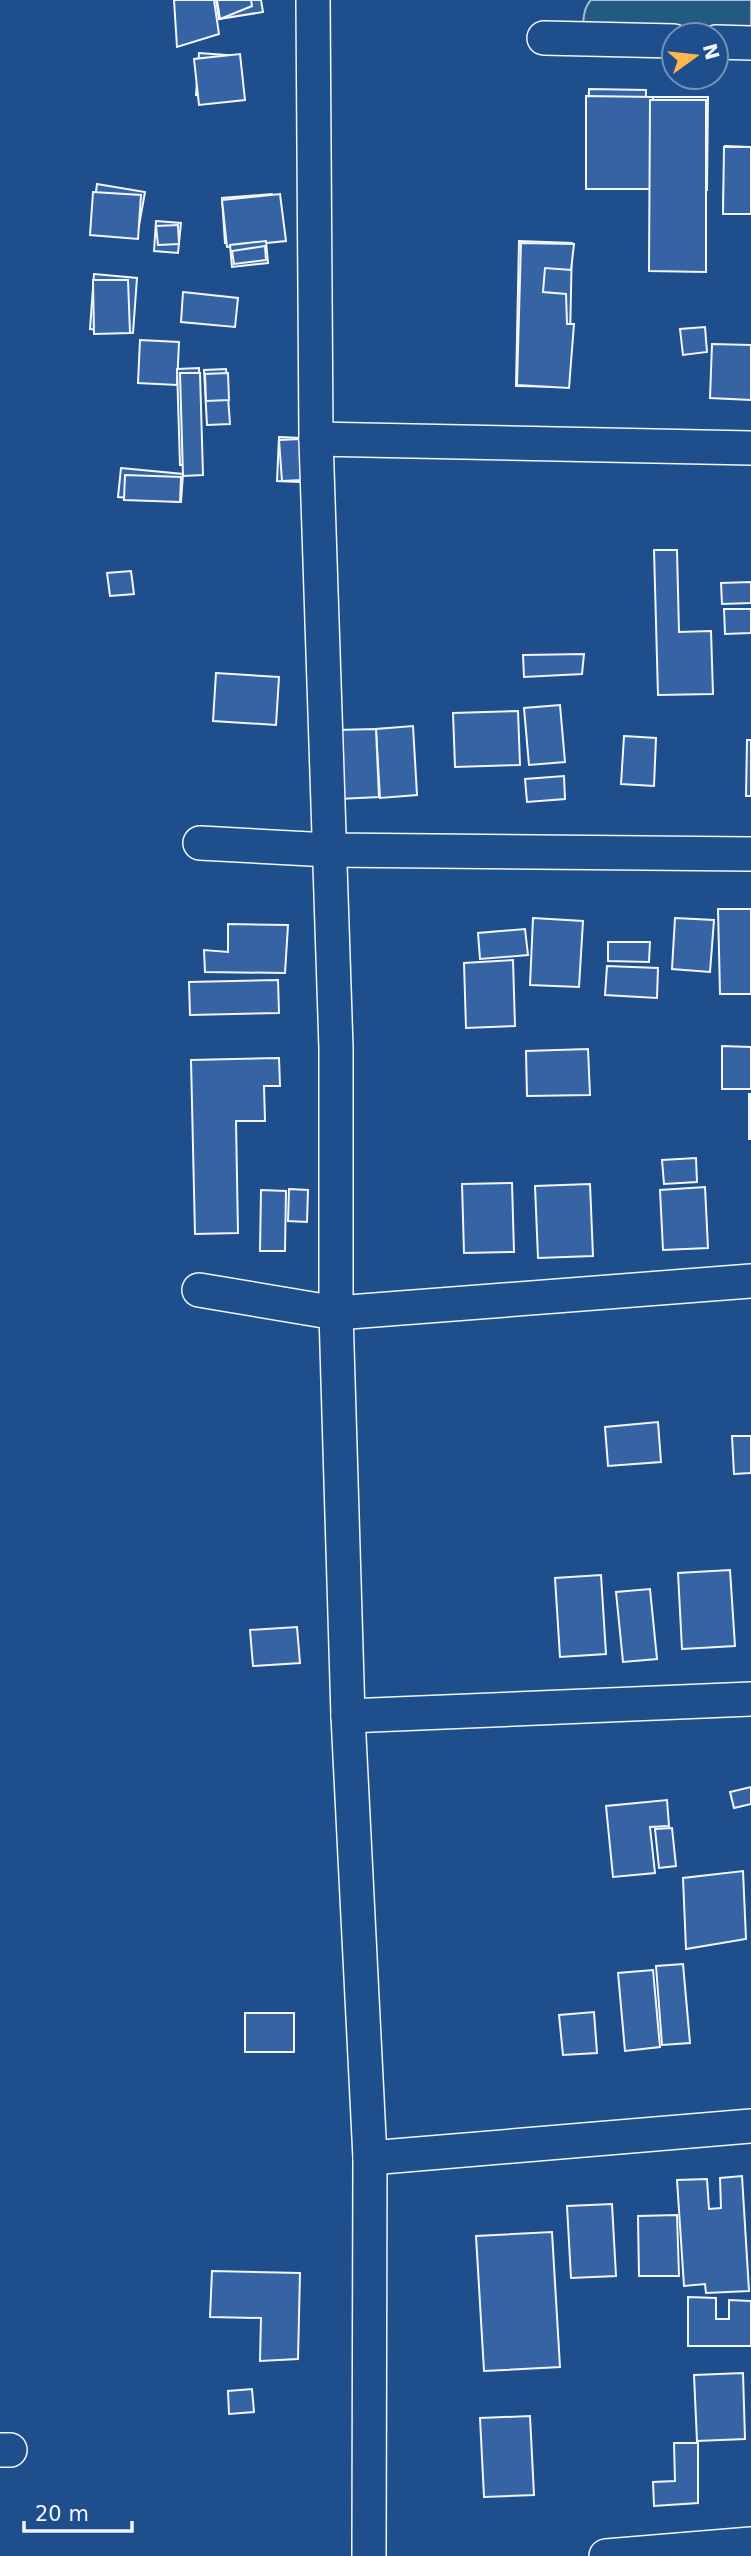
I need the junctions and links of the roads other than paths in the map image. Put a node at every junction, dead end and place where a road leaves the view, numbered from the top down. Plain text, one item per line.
1 (313, 0) edge
2 (544, 38) dead end
3 (660, 41) edge
4 (730, 42) edge
5 (751, 43) edge
6 (316, 439) junction
7 (751, 448) edge
8 (200, 843) dead end
9 (329, 850) junction
10 (751, 854) edge
11 (751, 1280) edge
12 (200, 1290) dead end
13 (336, 1313) junction
14 (751, 1699) edge
15 (348, 1716) junction
16 (751, 2126) edge
17 (370, 2158) junction
18 (751, 2544) edge
19 (369, 2556) edge
20 (606, 2556) edge

1 - 6 street
2 - 3 street
4 - 5 street
6 - 7 street
6 - 9 street
8 - 9 street
9 - 10 street
9 - 13 street
11 - 13 street
12 - 13 street
13 - 15 street
14 - 15 street
15 - 17 street
16 - 17 street
17 - 19 street
18 - 20 street

